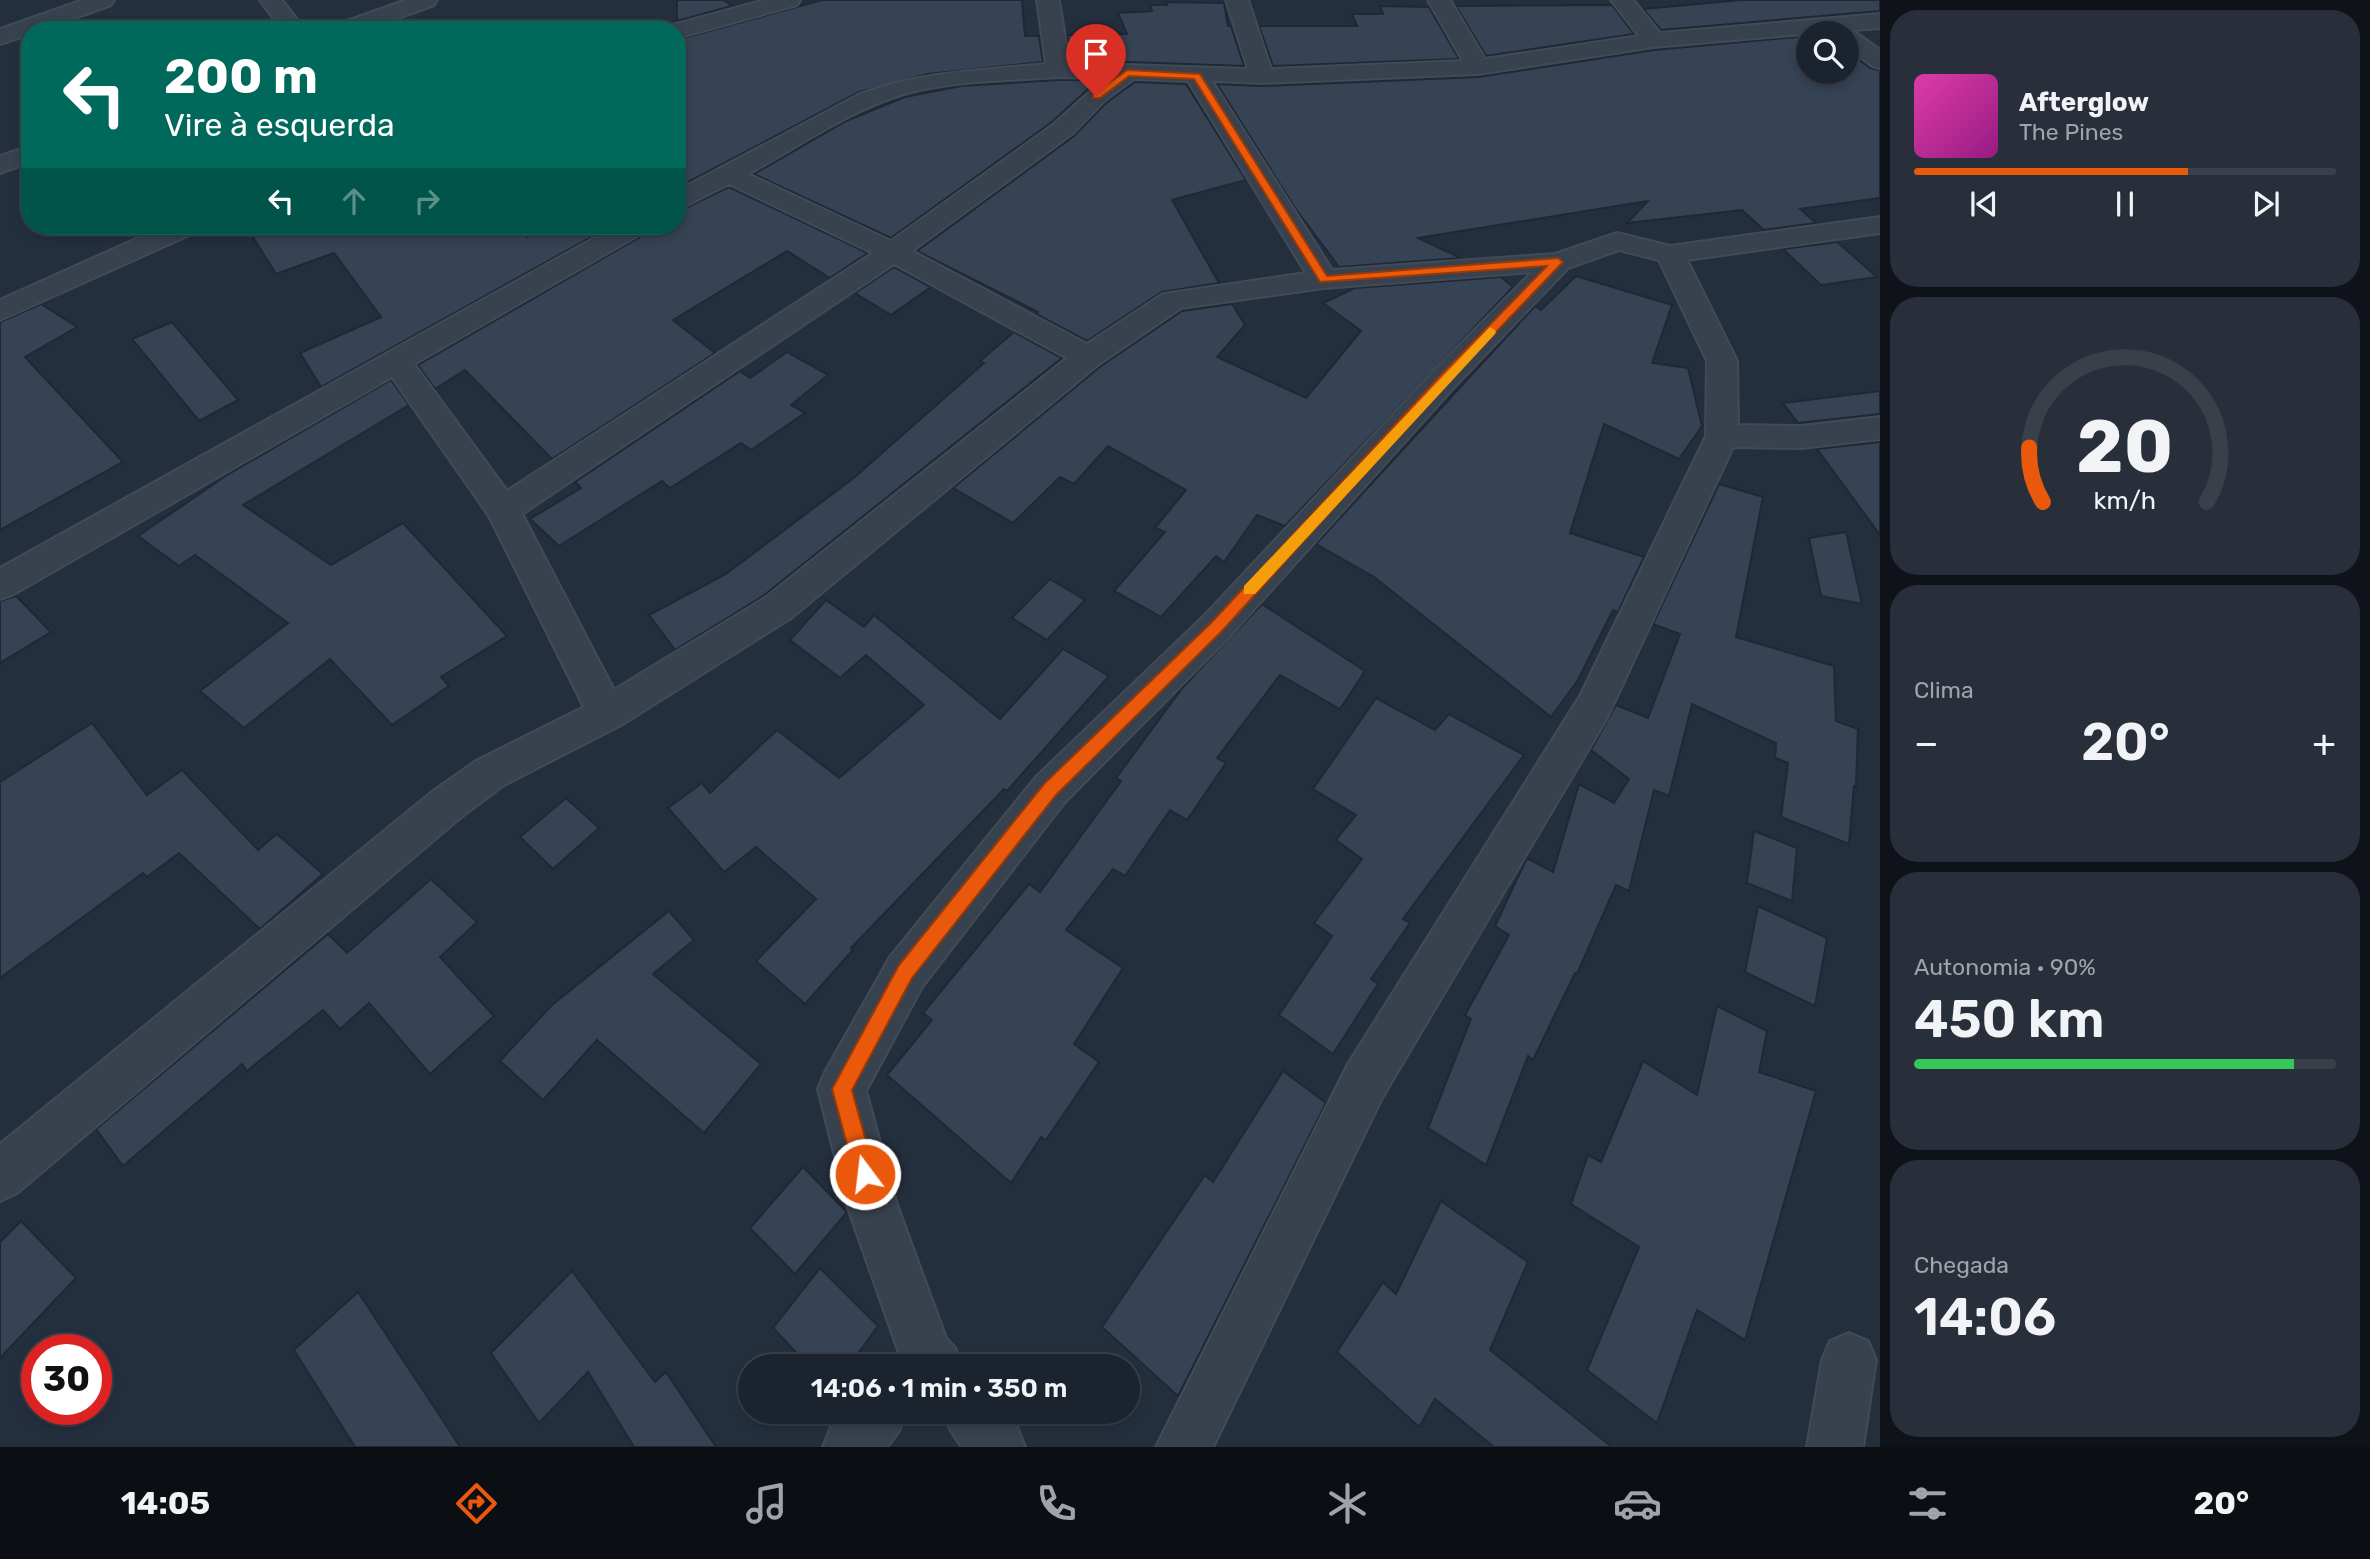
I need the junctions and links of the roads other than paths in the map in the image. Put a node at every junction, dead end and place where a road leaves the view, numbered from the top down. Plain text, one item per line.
1 (103, 0) edge
2 (271, 0) edge
3 (426, 0) edge
4 (789, 0) edge
5 (1048, 0) edge
6 (1237, 0) edge
7 (1439, 0) edge
8 (1622, 0) edge
9 (1845, 0) edge
10 (45, 21) edge
11 (287, 21) edge
12 (369, 21) edge
13 (1874, 21) edge
14 (21, 29) edge
15 (686, 29) edge
16 (1796, 33) edge
17 (0, 37) edge
18 (1654, 40) junction
19 (1859, 45) edge
20 (1880, 61) edge
21 (1478, 67) junction
22 (1058, 70) junction
23 (1127, 73) junction
24 (1197, 76) junction
25 (1262, 76) junction
26 (21, 157) edge
27 (0, 165) edge
28 (727, 174) junction
29 (686, 197) edge
30 (1880, 225) edge
31 (167, 235) edge
32 (619, 235) edge
33 (893, 252) junction
34 (1670, 254) junction
35 (1558, 262) junction
36 (1324, 279) junction
37 (0, 311) edge
38 (1088, 358) junction
39 (397, 362) junction
40 (1880, 428) edge
41 (1722, 436) junction
42 (503, 510) junction
43 (0, 585) edge
44 (607, 714) junction
45 (0, 1176) edge
46 (923, 1354) edge
47 (1849, 1360) dead end
48 (870, 1424) edge
49 (979, 1424) edge
50 (851, 1447) edge
51 (997, 1447) edge
52 (1184, 1447) edge
53 (1835, 1447) edge

1 - 10 street
2 - 11 street
3 - 12 street
4 - 15 street
5 - 22 street
6 - 25 street
7 - 21 street
8 - 18 street
9 - 13 street
14 - 17 street
16 - 18 street
18 - 21 street
19 - 20 street
21 - 25 street
22 - 23 street
22 - 28 street
23 - 24 street
23 - 33 street
24 - 25 street
24 - 36 street
26 - 27 street
28 - 29 street
28 - 33 street
30 - 34 street
31 - 37 street
32 - 39 street
33 - 38 street
33 - 42 street
34 - 35 street
34 - 41 street
35 - 36 street
35 - 46 street
36 - 38 street
38 - 44 street
39 - 42 street
39 - 43 street
40 - 41 street
41 - 52 street
42 - 44 street
44 - 45 street
47 - 53 street
48 - 50 street
49 - 51 street

